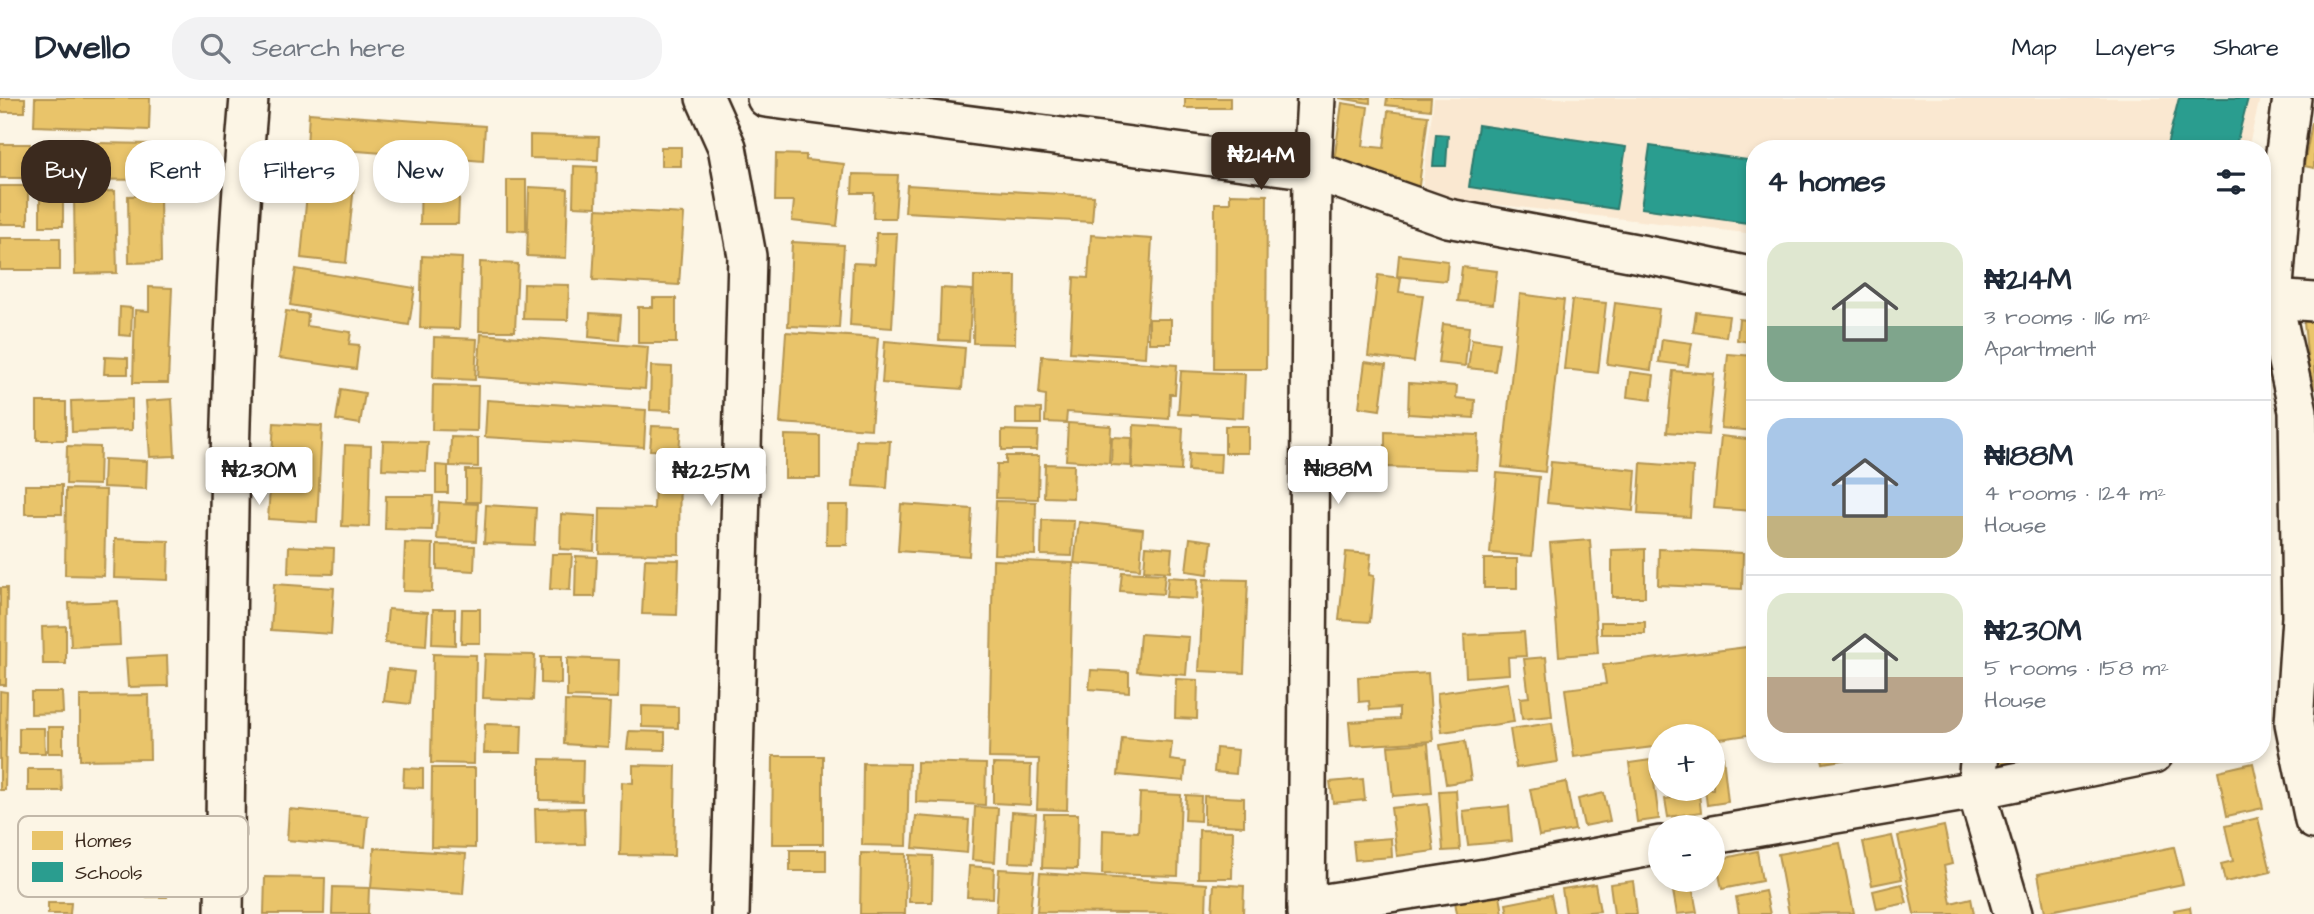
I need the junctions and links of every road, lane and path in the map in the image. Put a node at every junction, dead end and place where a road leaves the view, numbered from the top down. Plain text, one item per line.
1 (249, 98) edge
2 (705, 98) edge
3 (766, 98) edge
4 (1316, 98) edge
5 (2292, 98) edge
6 (1312, 170) junction
7 (1746, 275) edge
8 (2271, 275) edge
9 (2271, 302) edge
10 (2314, 302) edge
11 (2271, 313) edge
12 (2278, 727) edge
13 (2066, 763) edge
14 (1978, 772) edge
15 (226, 816) edge
16 (2314, 820) edge
17 (1725, 832) edge
18 (1648, 847) edge
19 (1306, 910) edge
20 (730, 914) edge
21 (2013, 914) edge

1 - 15 street
2 - 20 street
3 - 6 street
4 - 6 street
5 - 8 street
6 - 7 street
6 - 19 street
9 - 10 street
11 - 12 street
12 - 16 street
13 - 14 street
14 - 17 street
14 - 21 street
18 - 19 street

